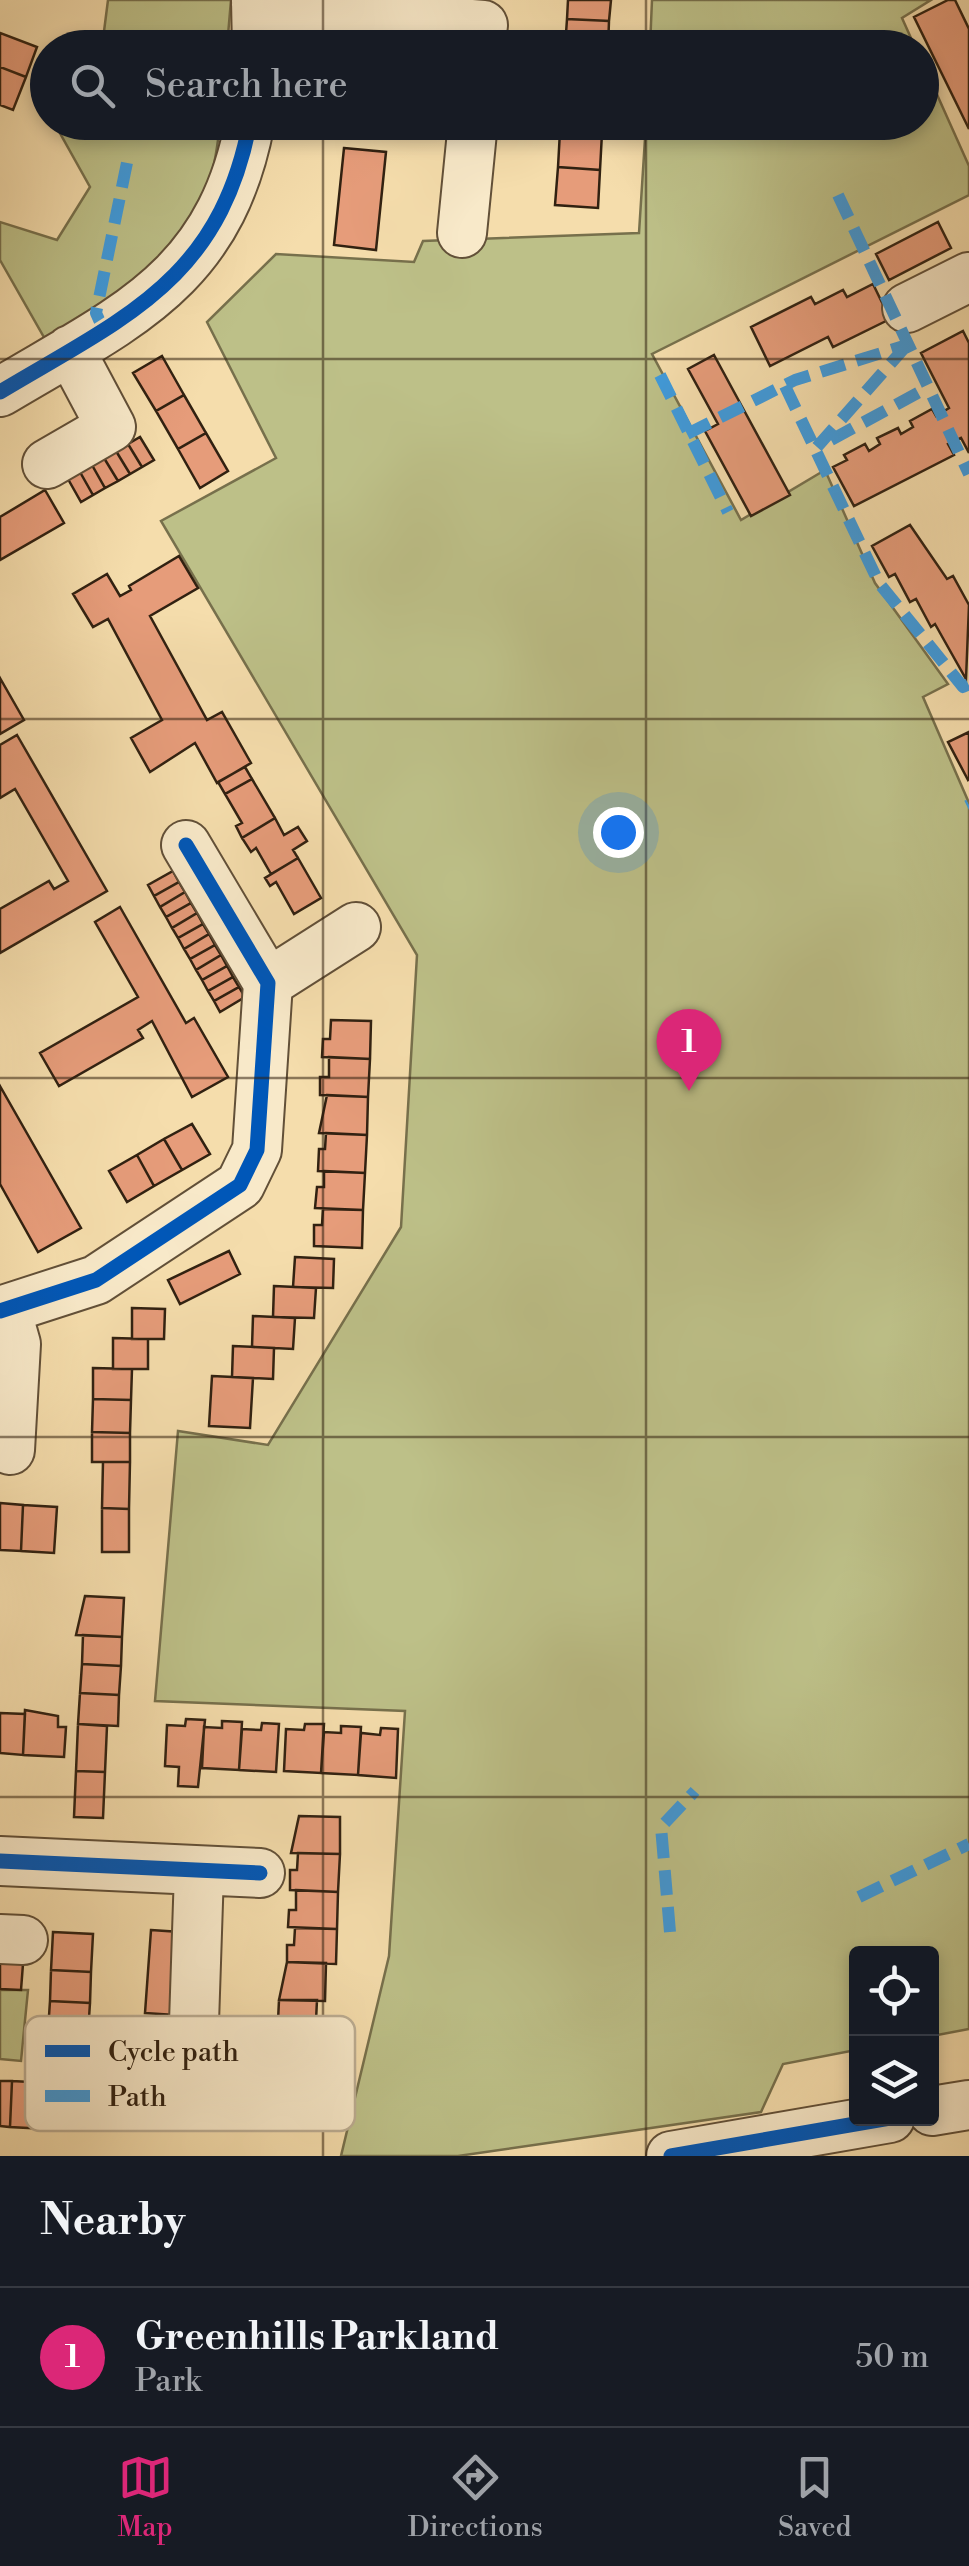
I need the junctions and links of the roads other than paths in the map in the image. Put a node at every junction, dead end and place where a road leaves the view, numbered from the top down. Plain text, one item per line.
1 (256, 18) edge
2 (483, 24) edge
3 (246, 140) edge
4 (471, 140) edge
5 (462, 234) dead end
6 (969, 276) edge
7 (906, 308) dead end
8 (70, 350) junction
9 (0, 392) edge
10 (48, 464) dead end
11 (186, 845) dead end
12 (356, 927) dead end
13 (268, 984) junction
14 (4, 1312) edge
15 (10, 1450) dead end
16 (0, 1861) edge
17 (199, 1872) junction
18 (260, 1873) dead end
19 (194, 2016) edge
20 (969, 2105) edge
21 (939, 2110) edge
22 (849, 2125) edge
23 (672, 2156) edge

1 - 2 street
3 - 8 street
4 - 5 street
6 - 7 street
8 - 9 street
8 - 10 street
11 - 13 street
12 - 13 street
13 - 14 street
14 - 15 street
16 - 17 street
17 - 18 street
17 - 19 street
20 - 21 street
22 - 23 street

